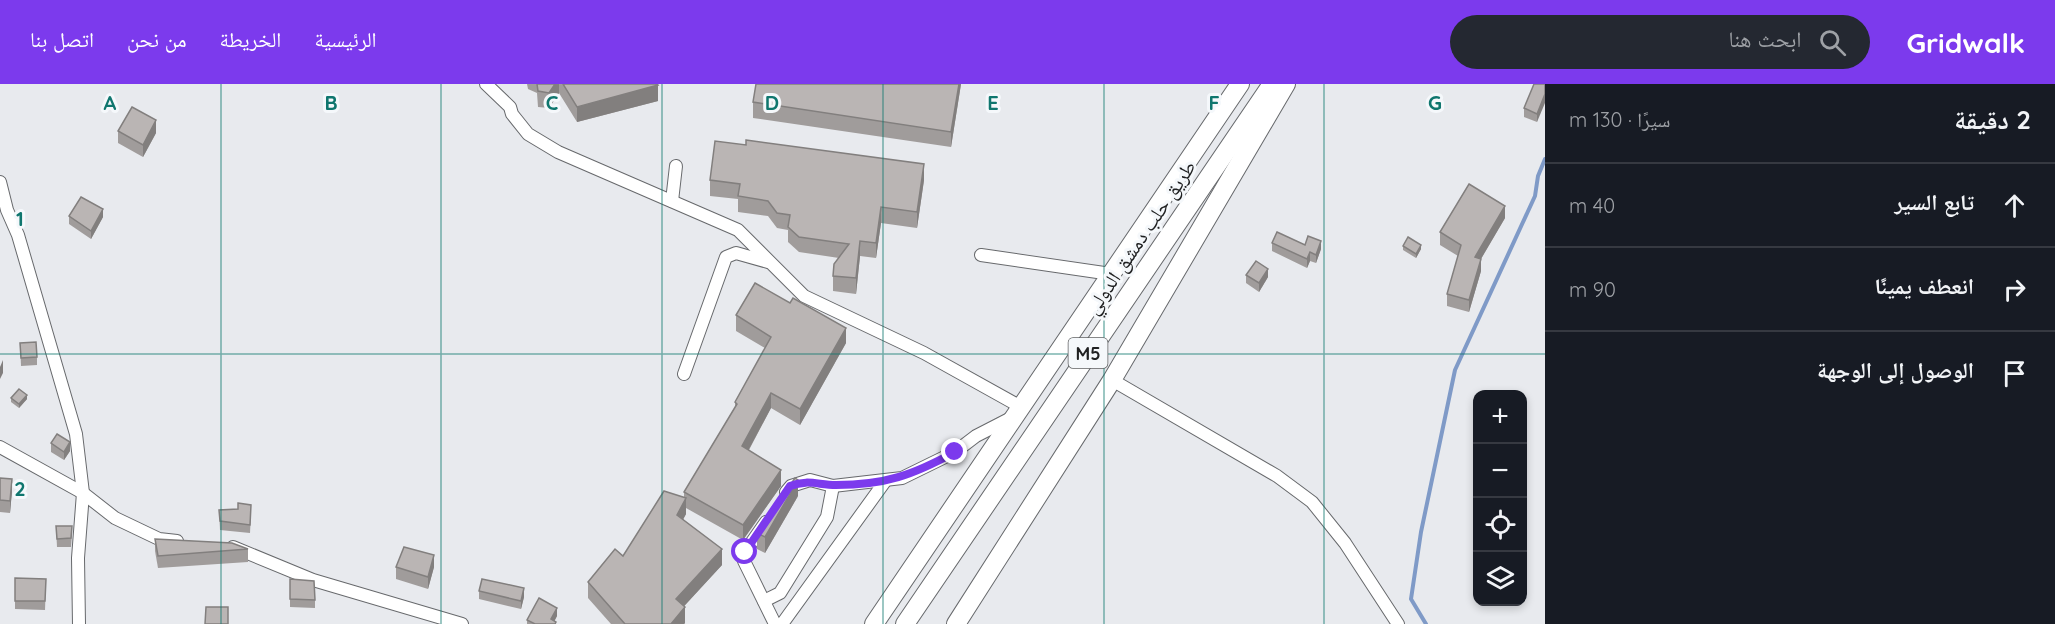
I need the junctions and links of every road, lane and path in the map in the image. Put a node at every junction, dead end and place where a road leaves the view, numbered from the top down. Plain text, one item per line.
1 (486, 84) edge
2 (1240, 84) edge
3 (1272, 84) edge
4 (1286, 84) edge
5 (676, 166) dead end
6 (0, 182) edge
7 (672, 201) junction
8 (981, 255) dead end
9 (772, 264) junction
10 (1111, 274) junction
11 (684, 374) dead end
12 (1112, 380) junction
13 (1018, 412) junction
14 (0, 447) edge
15 (886, 480) junction
16 (833, 486) junction
17 (83, 493) junction
18 (191, 542) edge
19 (223, 546) edge
20 (764, 600) junction
21 (79, 624) edge
22 (462, 624) edge
23 (775, 624) edge
24 (782, 624) edge
25 (874, 624) edge
26 (905, 624) edge
27 (956, 624) edge
28 (1398, 624) edge

1 - 7 street
2 - 10 highway, طريق حلب دمشق الدولي / M5
3 - 26 highway, طريق حلب دمشق الدولي / M5
4 - 12 highway
5 - 7 street
6 - 17 street
7 - 9 street
8 - 10 street
9 - 11 street
9 - 13 street
10 - 13 highway, طريق حلب دمشق الدولي / M5
12 - 27 highway
12 - 28 street
13 - 15 street
13 - 25 highway, طريق حلب دمشق الدولي / M5
14 - 17 street
15 - 16 street
15 - 24 street
16 - 20 street
16 - 20 street
17 - 18 street
17 - 21 street
19 - 22 street
20 - 23 street

